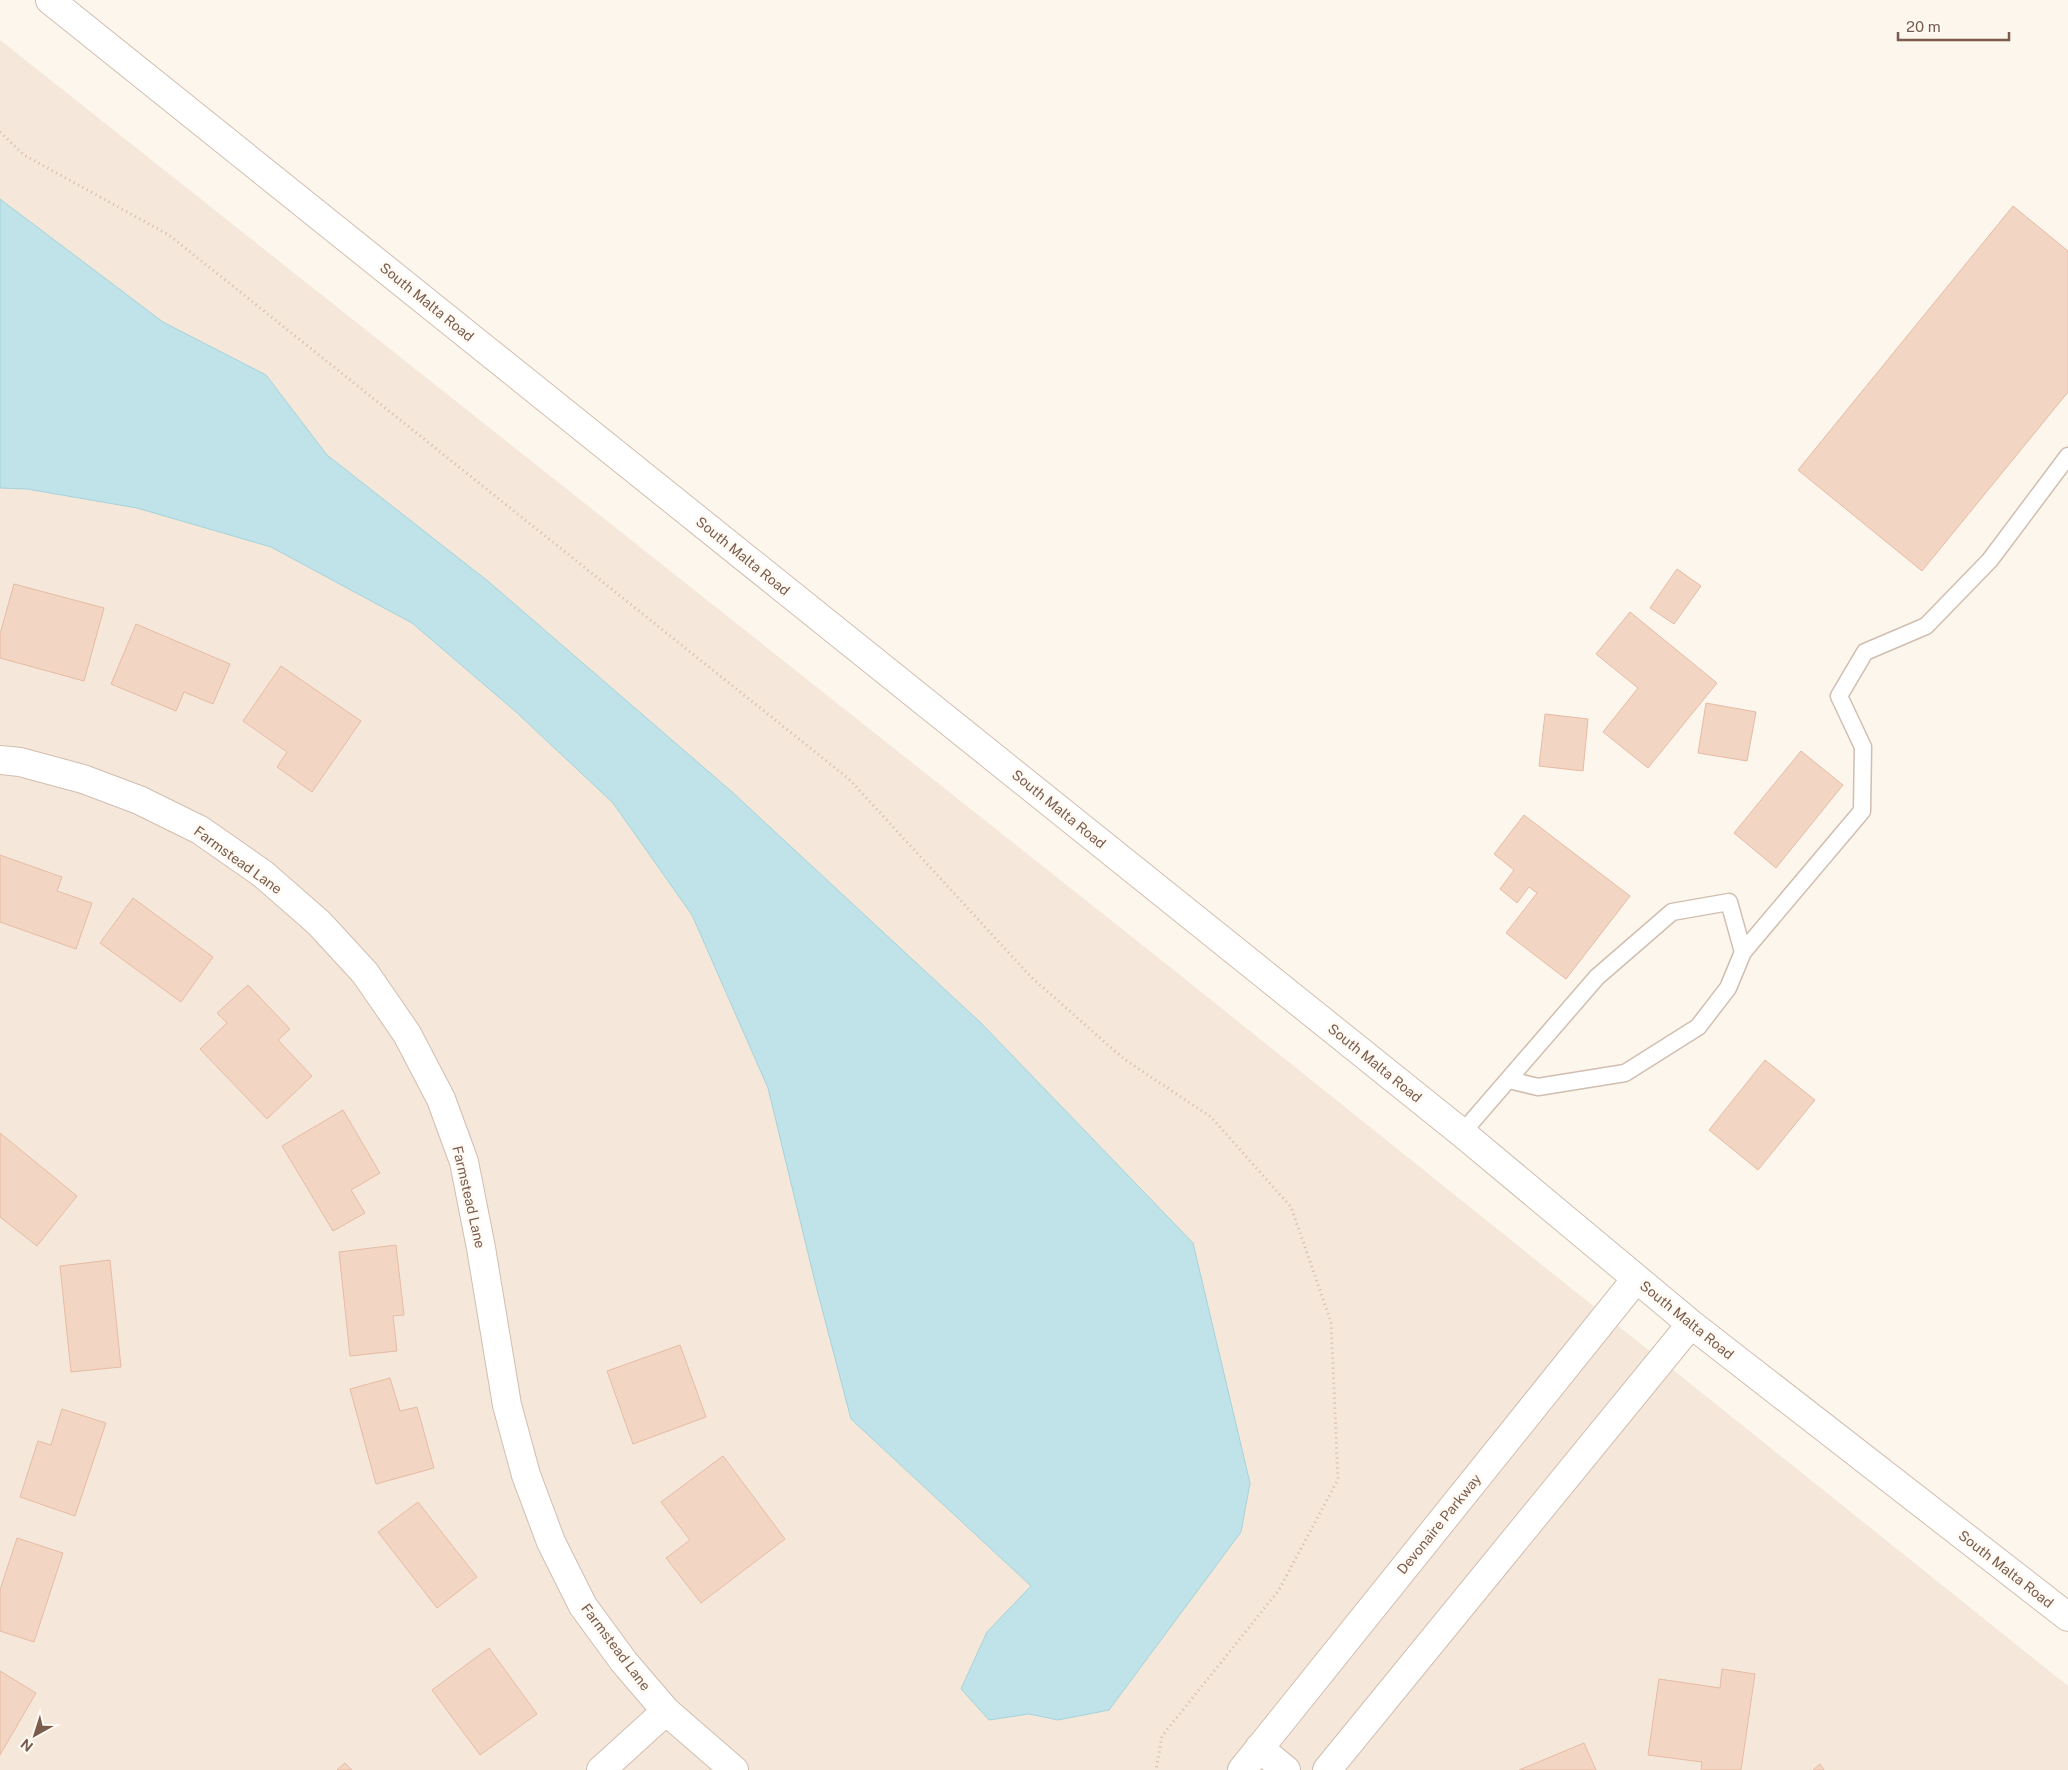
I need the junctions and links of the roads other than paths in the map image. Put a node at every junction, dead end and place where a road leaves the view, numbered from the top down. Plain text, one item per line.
1 (50, 0) edge
2 (2068, 456) edge
3 (0, 760) edge
4 (1742, 952) junction
5 (1509, 1080) junction
6 (1462, 1133) junction
7 (1636, 1279) junction
8 (1691, 1324) junction
9 (2068, 1617) edge
10 (666, 1711) junction
11 (1259, 1748) junction
12 (601, 1770) edge
13 (734, 1770) edge
14 (1242, 1770) edge
15 (1286, 1770) edge
16 (1327, 1770) edge

1 - 6 street, South Malta Road
2 - 4 lane
3 - 10 street, Farmstead Lane
4 - 5 lane
4 - 5 lane
5 - 6 lane
6 - 7 street, South Malta Road
7 - 8 street, South Malta Road
7 - 11 street, Devonaire Parkway
8 - 9 street, South Malta Road
8 - 16 street
10 - 12 street
10 - 13 street, Farmstead Lane
11 - 14 street, Devonaire Parkway
11 - 15 street

